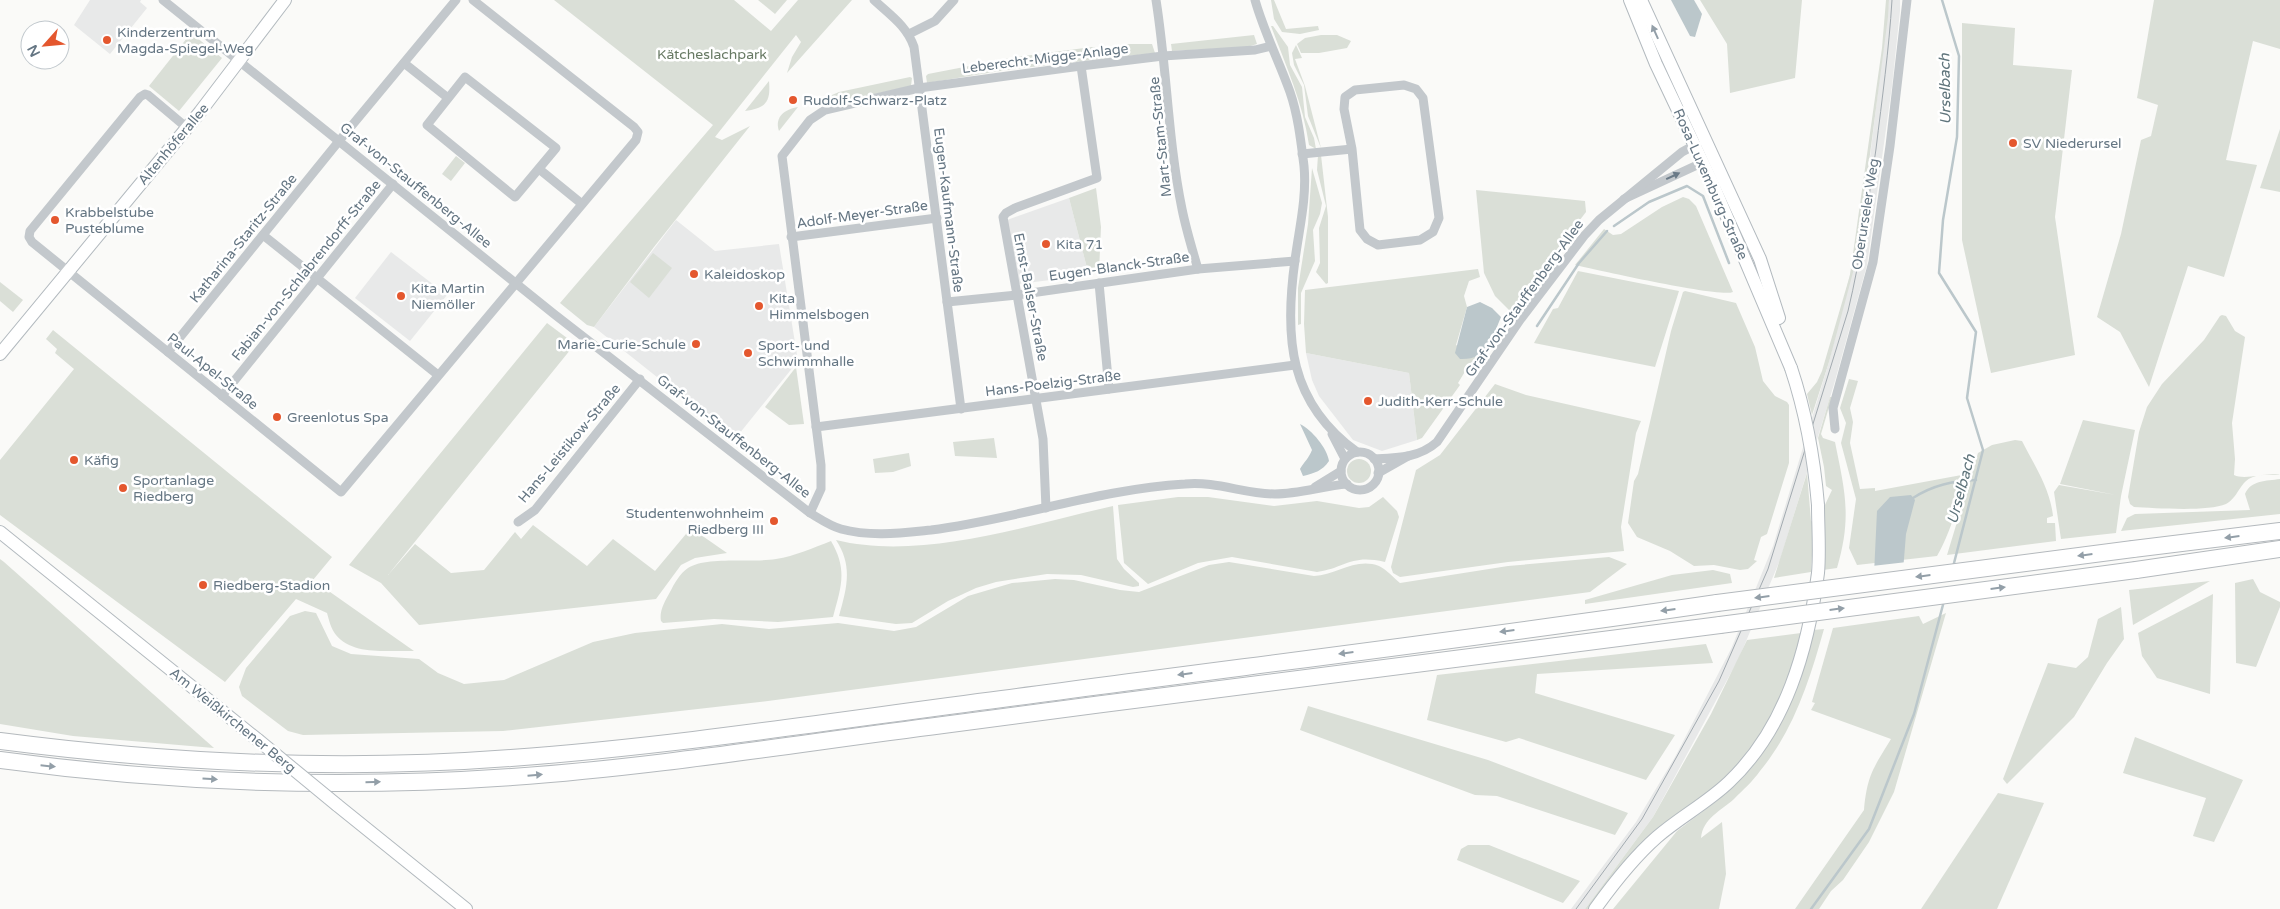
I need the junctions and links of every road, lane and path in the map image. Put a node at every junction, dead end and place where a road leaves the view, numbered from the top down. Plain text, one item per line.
1 (285, 0) edge
2 (456, 0) edge
3 (473, 0) edge
4 (874, 0) edge
5 (954, 0) edge
6 (1156, 0) edge
7 (1255, 0) edge
8 (1630, 0) edge
9 (1641, 0) edge
10 (1906, 0) edge
11 (167, 1) edge
12 (909, 34) junction
13 (1271, 46) junction
14 (1164, 56) junction
15 (239, 62) junction
16 (404, 62) junction
17 (1081, 66) junction
18 (920, 88) junction
19 (448, 98) junction
20 (186, 127) junction
21 (339, 141) junction
22 (1695, 145) junction
23 (1352, 149) junction
24 (1711, 150) junction
25 (1302, 154) junction
26 (1704, 163) junction
27 (538, 170) junction
28 (393, 184) junction
29 (1624, 199) junction
30 (582, 204) junction
31 (937, 218) junction
32 (263, 235) junction
33 (791, 237) junction
34 (1295, 261) junction
35 (1198, 269) junction
36 (68, 271) junction
37 (318, 278) junction
38 (516, 282) junction
39 (1099, 283) junction
40 (1017, 295) junction
41 (947, 302) junction
42 (168, 352) junction
43 (0, 354) edge
44 (1295, 365) junction
45 (1792, 368) junction
46 (438, 375) junction
47 (640, 379) junction
48 (1109, 389) junction
49 (222, 396) junction
50 (1036, 398) junction
51 (961, 408) junction
52 (816, 427) junction
53 (1330, 429) junction
54 (1835, 429) dead end
55 (1357, 452) junction
56 (1408, 456) junction
57 (1345, 459) junction
58 (1374, 459) junction
59 (1341, 471) junction
60 (1378, 474) junction
61 (1347, 484) junction
62 (1312, 489) junction
63 (1046, 508) junction
64 (810, 513) junction
65 (518, 522) dead end
66 (2280, 531) edge
67 (0, 532) edge
68 (2280, 549) edge
69 (0, 740) edge
70 (0, 760) edge
71 (466, 909) edge
72 (1595, 909) edge

1 - 15 main road, Altenhöferallee
2 - 16 street, Katharina-Staritz-Straße
3 - 30 street
4 - 12 street
5 - 12 street
6 - 14 street, Mart-Stam-Straße
7 - 13 street
8 - 22 main road, Rosa-Luxemburg-Straße
24 -> 9 main road, Rosa-Luxemburg-Straße
10 - 54 street, Oberurseler Weg
11 - 15 street, Graf-von-Stauffenberg-Allee
12 - 18 street, Eugen-Kaufmann-Straße
13 - 14 street, Leberecht-Migge-Anlage
13 - 25 street
14 - 17 street, Leberecht-Migge-Anlage
14 - 35 street, Mart-Stam-Straße
15 - 20 main road, Altenhöferallee
15 - 21 street, Graf-von-Stauffenberg-Allee
16 - 19 street
16 - 21 street, Katharina-Staritz-Straße
17 - 18 street, Leberecht-Migge-Anlage
17 - 40 street, Ernst-Balser-Straße
18 - 31 street, Eugen-Kaufmann-Straße
18 - 33 street, Leberecht-Migge-Anlage
19 - 27 street
19 - 27 street
20 - 36 main road, Altenhöferallee
20 - 36 street, Paul-Apel-Straße
21 - 28 street, Graf-von-Stauffenberg-Allee
21 - 32 street, Katharina-Staritz-Straße
22 - 24 street
22 - 26 main road, Rosa-Luxemburg-Straße
22 - 29 street, Graf-von-Stauffenberg-Allee
23 - 23 street
23 - 25 street
24 - 26 street
24 - 45 main road, Rosa-Luxemburg-Straße
25 - 34 street
29 -> 26 street, Graf-von-Stauffenberg-Allee
26 - 45 main road, Rosa-Luxemburg-Straße
27 - 30 street
28 - 37 street, Fabian-von-Schlabrendorff-Straße
28 - 38 street, Graf-von-Stauffenberg-Allee
29 - 56 street, Graf-von-Stauffenberg-Allee
30 - 38 street
31 - 33 street, Adolf-Meyer-Straße
31 - 41 street, Eugen-Kaufmann-Straße
32 - 37 street
32 - 42 street, Katharina-Staritz-Straße
33 - 52 street
34 - 35 street, Eugen-Blanck-Straße
34 - 44 street
35 - 39 street, Eugen-Blanck-Straße
36 - 42 street, Paul-Apel-Straße
36 - 43 main road, Altenhöferallee
37 - 46 street
37 - 49 street, Fabian-von-Schlabrendorff-Straße
38 - 46 street
38 - 47 street, Graf-von-Stauffenberg-Allee
39 - 40 street, Eugen-Blanck-Straße
39 - 48 street
40 - 41 street, Eugen-Blanck-Straße
40 - 50 street, Ernst-Balser-Straße
41 - 51 street, Eugen-Kaufmann-Straße
42 - 49 street, Paul-Apel-Straße
44 - 48 street, Hans-Poelzig-Straße
44 - 53 street
45 - 72 main road, Rosa-Luxemburg-Straße, bridge
46 - 49 street, Paul-Apel-Straße
47 - 64 street, Graf-von-Stauffenberg-Allee
47 - 65 street, Hans-Leistikow-Straße
48 - 50 street, Hans-Poelzig-Straße
50 - 51 street, Hans-Poelzig-Straße
50 - 63 street, Ernst-Balser-Straße
51 - 52 street, Hans-Poelzig-Straße
52 - 64 street
53 - 55 street, Graf-von-Stauffenberg-Allee
53 - 57 street
55 - 57 street
55 - 58 street, Graf-von-Stauffenberg-Allee
56 - 58 street, Graf-von-Stauffenberg-Allee
56 - 60 street, Graf-von-Stauffenberg-Allee
57 - 59 street
58 - 60 street
59 - 61 street
59 - 62 street, Graf-von-Stauffenberg-Allee
60 - 61 street, Graf-von-Stauffenberg-Allee
61 - 62 street, Graf-von-Stauffenberg-Allee
62 - 63 street, Graf-von-Stauffenberg-Allee
63 - 64 street, Graf-von-Stauffenberg-Allee
66 -> 69 highway, bridge
67 - 71 main road, Am Weißkirchener Berg, bridge
70 -> 68 highway, bridge

